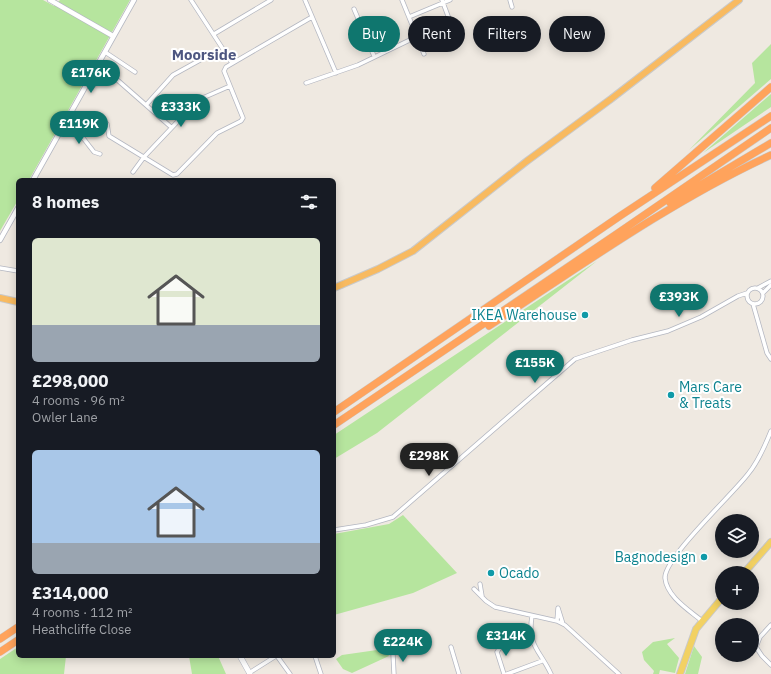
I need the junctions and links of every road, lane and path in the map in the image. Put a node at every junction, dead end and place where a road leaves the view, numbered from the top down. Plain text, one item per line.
1 (50, 0) edge
2 (134, 0) edge
3 (192, 0) edge
4 (271, 0) edge
5 (305, 0) edge
6 (402, 0) edge
7 (450, 0) edge
8 (510, 0) edge
9 (739, 0) edge
10 (442, 1) edge
11 (512, 7) dead end
12 (354, 8) dead end
13 (409, 16) edge
14 (411, 16) edge
15 (448, 16) edge
16 (312, 17) junction
17 (214, 34) junction
18 (114, 36) junction
19 (408, 41) edge
20 (105, 52) junction
21 (374, 56) junction
22 (202, 59) dead end
23 (98, 63) junction
24 (232, 63) junction
25 (135, 72) dead end
26 (336, 73) junction
27 (306, 84) dead end
28 (230, 86) junction
29 (771, 88) edge
30 (147, 104) junction
31 (771, 116) edge
32 (102, 120) dead end
33 (65, 123) junction
34 (171, 127) junction
35 (771, 128) edge
36 (771, 143) edge
37 (100, 154) dead end
38 (771, 155) edge
39 (144, 157) junction
40 (133, 172) dead end
41 (34, 178) edge
42 (635, 206) junction
43 (16, 212) edge
44 (618, 234) junction
45 (0, 240) edge
46 (0, 268) edge
47 (16, 271) edge
48 (771, 281) edge
49 (771, 285) edge
50 (336, 287) edge
51 (758, 288) junction
52 (763, 293) junction
53 (747, 294) junction
54 (738, 296) junction
55 (0, 298) edge
56 (748, 299) junction
57 (16, 302) edge
58 (759, 303) junction
59 (753, 304) junction
60 (757, 317) junction
61 (448, 348) junction
62 (771, 360) edge
63 (336, 411) edge
64 (336, 424) edge
65 (771, 431) edge
66 (336, 530) edge
67 (771, 542) edge
68 (750, 566) edge
69 (480, 584) dead end
70 (474, 589) dead end
71 (482, 596) junction
72 (715, 606) edge
73 (532, 616) junction
74 (557, 621) junction
75 (702, 621) junction
76 (563, 624) junction
77 (771, 625) edge
78 (16, 628) edge
79 (0, 639) edge
80 (506, 639) dead end
81 (16, 641) edge
82 (450, 647) dead end
83 (0, 652) edge
84 (393, 654) dead end
85 (241, 658) edge
86 (273, 658) edge
87 (278, 658) edge
88 (316, 658) edge
89 (542, 661) junction
90 (771, 665) edge
91 (250, 673) edge
92 (290, 674) edge
93 (321, 674) edge
94 (394, 674) edge
95 (459, 674) edge
96 (506, 674) edge
97 (551, 674) edge
98 (619, 674) edge
99 (680, 674) edge

1 - 18 street
2 - 18 street
3 - 17 street
4 - 17 street
5 - 16 street
6 - 13 street
7 - 10 street
8 - 11 street
9 - 50 highway
10 - 14 street
10 - 15 street
12 - 21 street
16 - 24 street
16 - 26 street
17 - 24 street
18 - 20 street
19 - 21 street
20 - 23 street
20 - 25 street
21 - 26 street
22 - 30 street
23 - 30 street
23 - 33 street
24 - 28 street
26 - 27 street
28 - 34 street
28 - 39 street
29 - 42 highway
30 - 34 street
31 - 42 highway
32 - 39 street
33 - 37 street
33 - 41 street
34 - 39 street
35 - 44 highway
36 - 44 highway
38 - 61 highway
39 - 40 street
42 - 63 highway
43 - 45 street
44 - 61 highway
46 - 47 street
48 - 51 street
49 - 52 street
51 - 52 street
51 - 53 street
52 - 58 street
53 - 54 street
53 - 56 street
54 - 56 street
54 - 66 street
55 - 57 highway
56 - 59 street
58 - 59 street
58 - 60 street
59 - 60 street
60 - 62 street
61 - 64 highway
65 - 75 street
67 - 68 main road
69 - 71 street
70 - 71 street
71 - 73 street
72 - 75 main road
73 - 74 street
73 - 89 street
74 - 76 street
74 - 76 street
75 - 99 main road
76 - 98 street
77 - 90 street
78 - 79 highway
80 - 96 street
81 - 83 highway
82 - 95 street
84 - 94 street
85 - 91 main road
86 - 91 street
87 - 92 street
88 - 93 street
89 - 96 street
89 - 97 street

